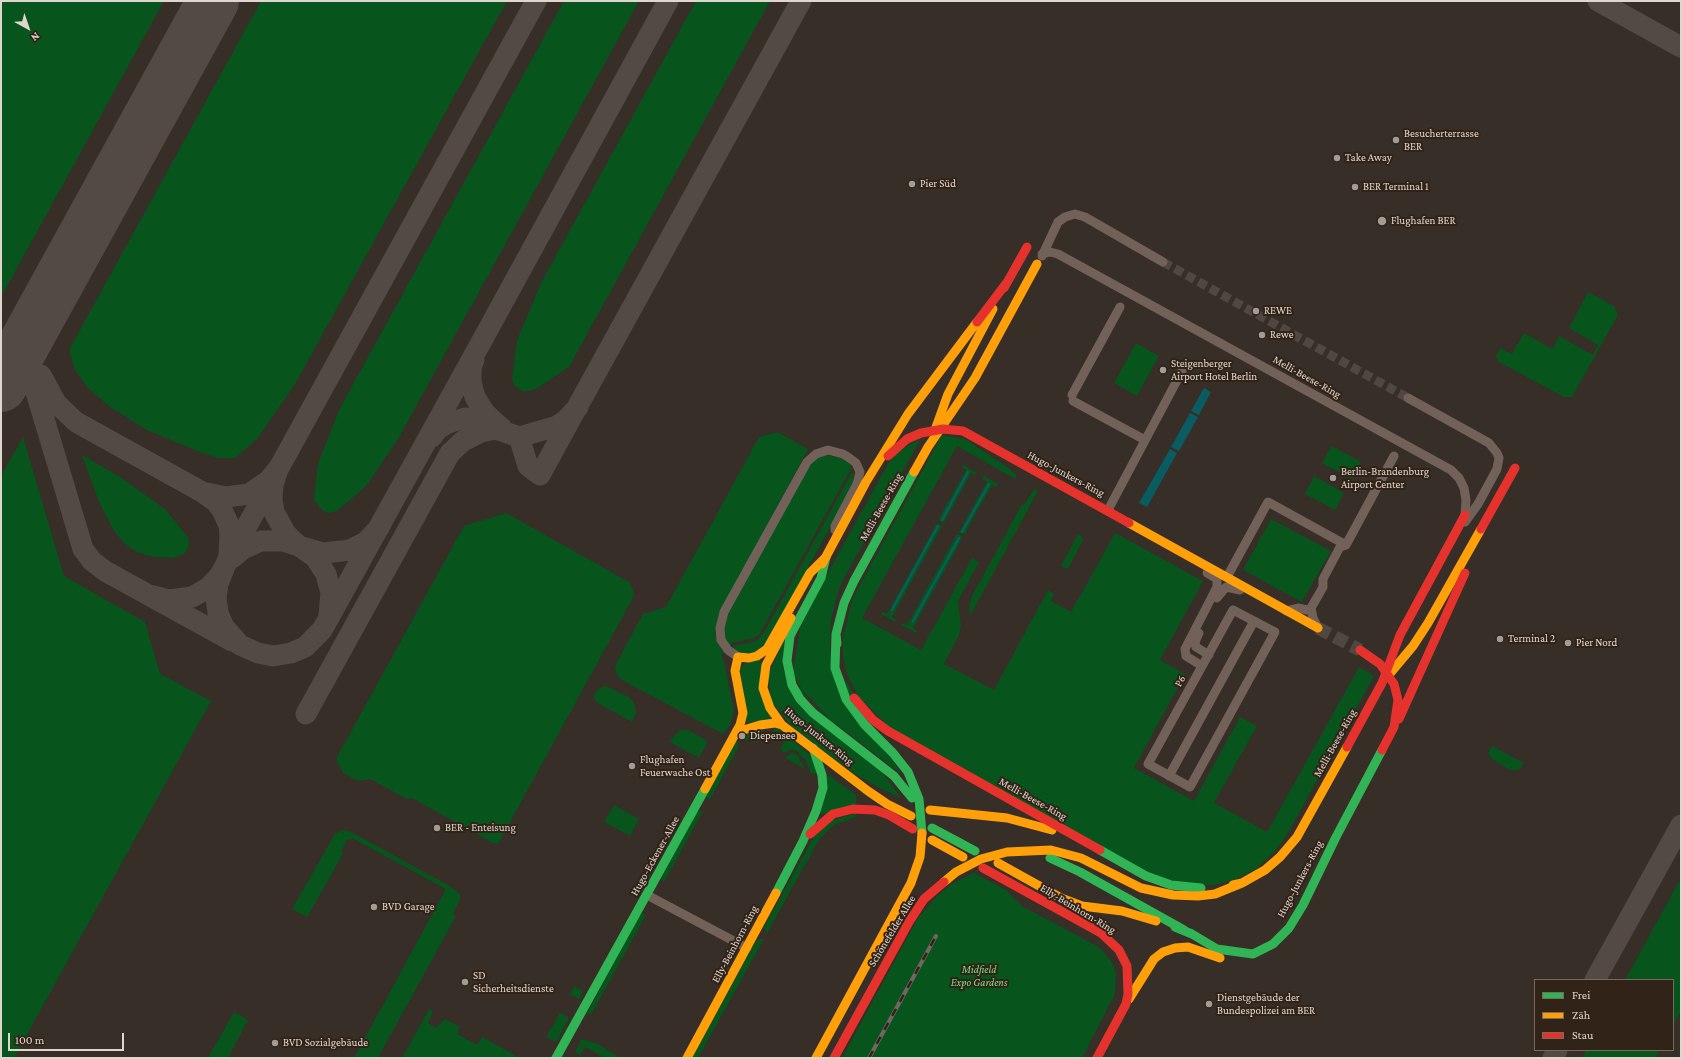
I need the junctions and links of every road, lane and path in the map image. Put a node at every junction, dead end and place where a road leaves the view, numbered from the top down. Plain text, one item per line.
1 (1027, 247) dead end
2 (1042, 254) junction
3 (1163, 262) tunnel mouth
4 (1037, 264) joint
5 (1008, 281) junction
6 (1120, 307) dead end
7 (1182, 371) dead end
8 (1408, 398) tunnel mouth
9 (1145, 440) junction
10 (928, 447) junction
11 (1394, 456) dead end
12 (1515, 468) dead end
13 (1493, 507) junction
14 (1108, 510) junction
15 (1464, 519) junction
16 (836, 540) junction
17 (1346, 545) junction
18 (826, 557) junction
19 (1192, 558) junction
20 (1227, 577) junction
21 (1254, 592) junction
22 (1311, 608) junction
23 (1286, 610) junction
24 (1254, 621) junction
25 (1318, 628) joint
26 (836, 634) junction
27 (1360, 650) tunnel mouth
28 (1208, 655) junction
29 (738, 657) junction
30 (1202, 666) junction
31 (1382, 683) junction
32 (782, 724) junction
33 (1394, 727) junction
34 (737, 732) junction
35 (813, 748) junction
36 (826, 758) junction
37 (1169, 776) junction
38 (907, 803) dead end
39 (930, 810) dead end
40 (911, 816) dead end
41 (922, 820) junction
42 (932, 828) dead end
43 (913, 829) dead end
44 (932, 840) dead end
45 (803, 841) junction
46 (1087, 843) junction
47 (975, 851) dead end
48 (1029, 851) junction
49 (963, 857) dead end
50 (998, 863) dead end
51 (983, 868) dead end
52 (1242, 883) junction
53 (647, 895) junction
54 (1184, 930) junction
55 (747, 948) junction
56 (1253, 954) junction
57 (1126, 1004) junction
58 (556, 1058) edge
59 (687, 1058) edge
60 (816, 1058) edge
61 (834, 1058) edge
62 (1097, 1058) edge

1 - 5 main road, Melli-Beese-Ring
2 - 3 street, Melli-Beese-Ring
2 - 4 street, Melli-Beese-Ring
2 - 15 street, Melli-Beese-Ring
4 - 10 main road, Melli-Beese-Ring
5 - 10 main road, Melli-Beese-Ring
5 - 16 main road, Hugo-Junkers-Ring
6 - 9 street
7 - 9 street
8 - 15 street, Melli-Beese-Ring
9 - 14 street
10 - 26 main road, Melli-Beese-Ring
11 - 17 street
12 - 13 main road, Melli-Beese-Ring
13 - 31 main road, Melli-Beese-Ring
13 - 33 main road
14 - 16 main road, Hugo-Junkers-Ring
14 - 19 main road, Hugo-Junkers-Ring
15 - 31 main road, Melli-Beese-Ring
16 - 18 main road, Hugo-Junkers-Ring
16 - 29 street, Hugo-Junkers-Ring
17 - 20 street
17 - 22 street
18 - 29 main road
18 - 32 main road, Hugo-Junkers-Ring
18 - 41 main road
19 - 20 main road, Hugo-Junkers-Ring
19 - 30 street
20 - 21 main road, Hugo-Junkers-Ring
21 - 23 main road, Hugo-Junkers-Ring
21 - 28 street
22 - 23 street
22 - 25 street
23 - 25 main road, Hugo-Junkers-Ring
24 - 28 street, P6
24 - 37 street
24 - 37 street, P6
26 - 41 main road, Schönefelder Allee
26 - 46 main road, Melli-Beese-Ring
27 - 33 main road, Hugo-Junkers-Ring
28 - 30 street, P6
29 - 34 main road, Hugo-Eckener-Allee
30 - 37 street, P6
31 - 52 main road, Melli-Beese-Ring
32 - 34 main road
32 - 35 main road, Hugo-Junkers-Ring
33 - 56 main road, Hugo-Junkers-Ring
34 - 53 main road, Hugo-Eckener-Allee
35 - 36 main road, Hugo-Junkers-Ring
35 - 45 main road, Elly-Beinhorn-Ring
36 - 38 main road
36 - 40 main road, Hugo-Junkers-Ring
39 - 46 main road
41 - 60 main road, Schönefelder Allee
42 - 47 main road
43 - 45 main road, Elly-Beinhorn-Ring
44 - 49 main road
45 - 55 main road, Elly-Beinhorn-Ring
46 - 52 main road, Melli-Beese-Ring
48 - 52 main road, Schönefelder Allee
48 - 54 main road
48 - 61 main road, Schönefelder Allee
50 - 54 main road
51 - 57 main road, Elly-Beinhorn-Ring
53 - 55 street
53 - 58 main road, Hugo-Eckener-Allee
54 - 56 main road
55 - 59 main road, Elly-Beinhorn-Ring
56 - 57 main road, Hugo-Junkers-Ring
57 - 62 main road, Elly-Beinhorn-Ring

